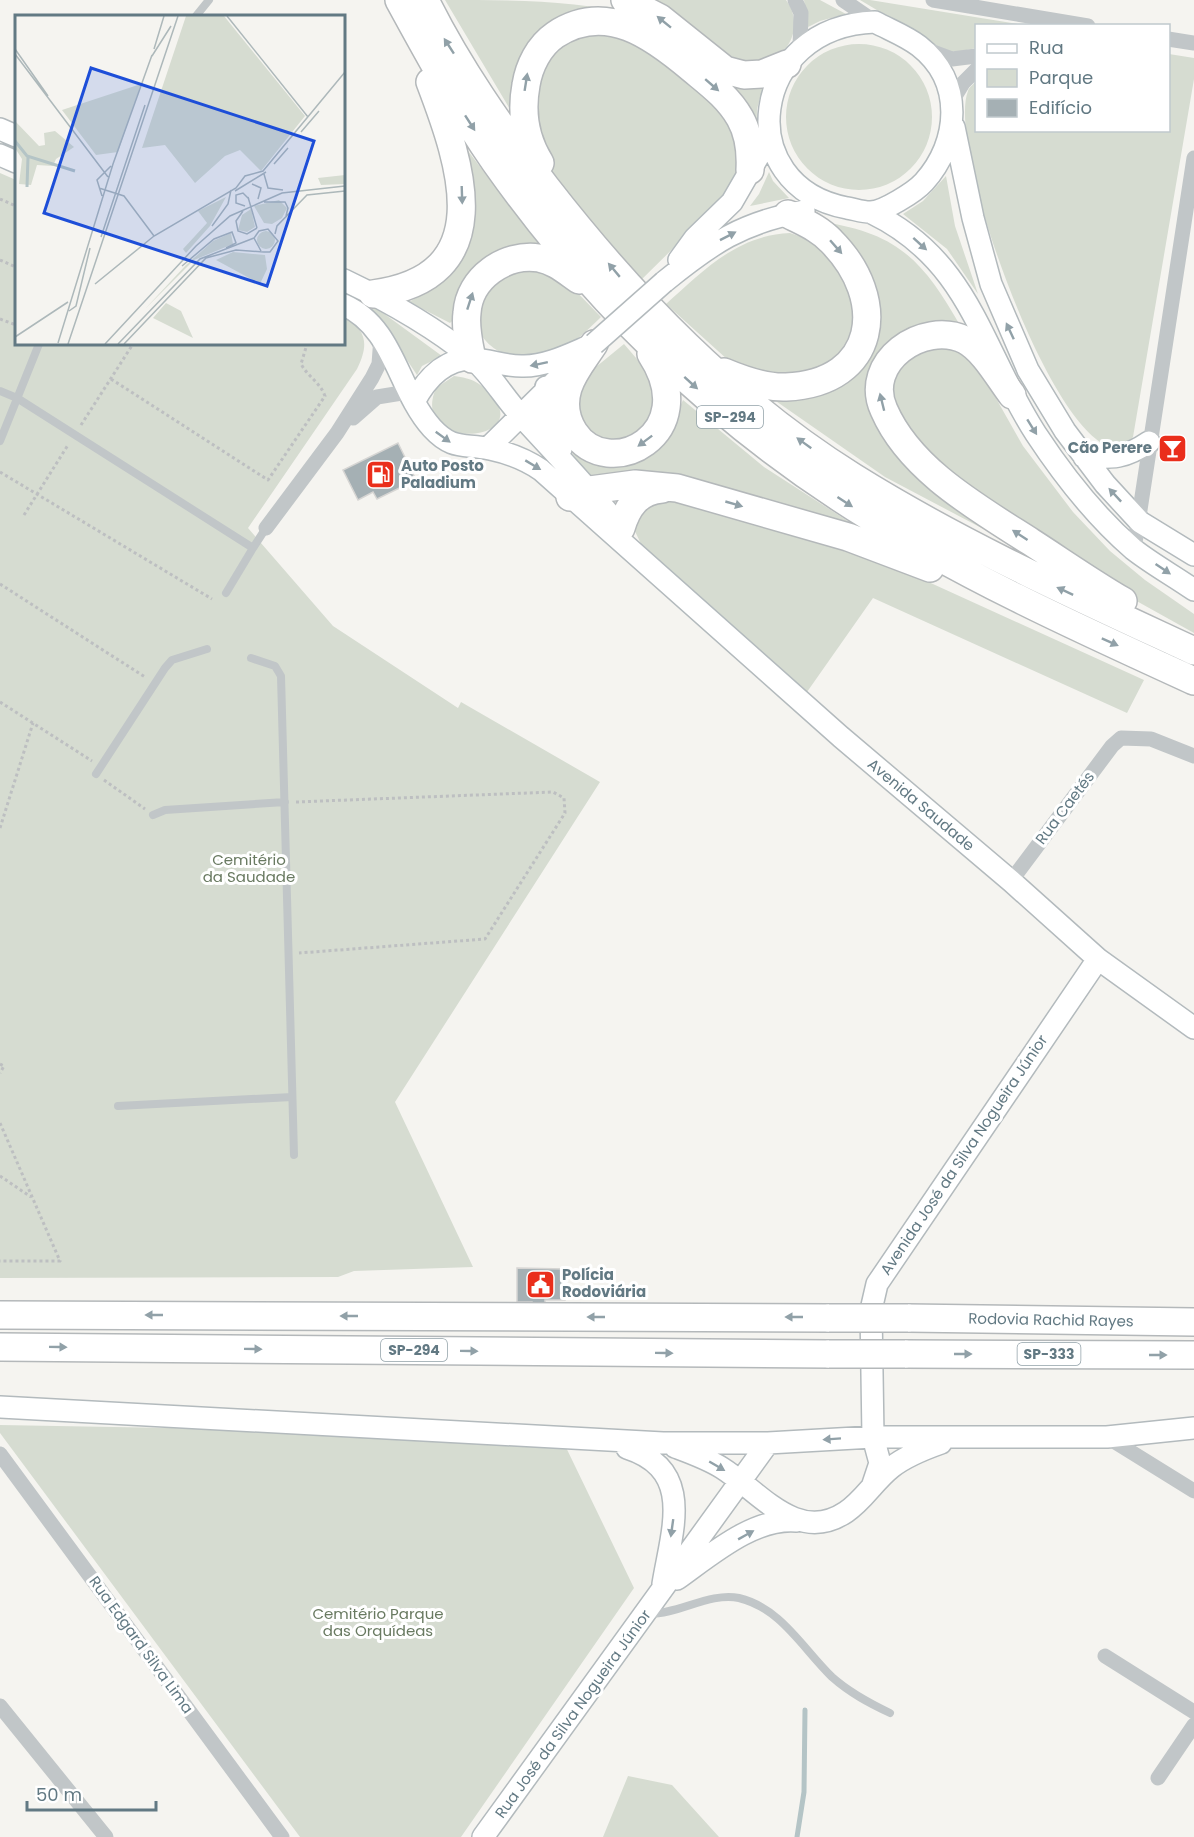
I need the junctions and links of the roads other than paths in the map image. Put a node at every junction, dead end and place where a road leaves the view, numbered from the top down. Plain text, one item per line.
1 (210, 0) edge
2 (399, 0) edge
3 (425, 0) edge
4 (625, 0) edge
5 (795, 0) edge
6 (843, 0) edge
7 (933, 0) edge
8 (197, 15) edge
9 (875, 22) junction
10 (1073, 24) edge
11 (1170, 39) edge
12 (1194, 43) edge
13 (919, 46) junction
14 (794, 56) junction
15 (975, 56) edge
16 (975, 71) edge
17 (952, 101) junction
18 (953, 124) junction
19 (768, 128) junction
20 (0, 129) edge
21 (15, 136) edge
22 (0, 155) edge
23 (1194, 158) edge
24 (15, 162) edge
25 (750, 170) junction
26 (837, 206) junction
27 (872, 213) junction
28 (788, 214) junction
29 (580, 231) junction
30 (345, 280) edge
31 (664, 282) junction
32 (373, 294) junction
33 (607, 300) junction
34 (345, 306) edge
35 (381, 334) junction
36 (639, 336) junction
37 (594, 344) junction
38 (39, 345) edge
39 (700, 358) junction
40 (472, 359) junction
41 (546, 387) junction
42 (0, 391) edge
43 (1012, 395) junction
44 (411, 397) junction
45 (17, 398) junction
46 (521, 417) junction
47 (337, 433) junction
48 (0, 441) edge
49 (1149, 442) junction
50 (488, 448) junction
51 (1084, 457) junction
52 (571, 468) junction
53 (677, 488) junction
54 (580, 493) junction
55 (1140, 522) junction
56 (266, 528) joint
57 (621, 528) junction
58 (253, 548) junction
59 (1134, 549) junction
60 (1194, 555) edge
61 (657, 571) junction
62 (1194, 590) edge
63 (226, 593) dead end
64 (1074, 626) junction
65 (1194, 643) edge
66 (207, 649) dead end
67 (1194, 651) edge
68 (251, 658) dead end
69 (1194, 681) edge
70 (1194, 756) edge
71 (96, 774) road end
72 (285, 802) junction
73 (153, 815) road end
74 (1011, 881) junction
75 (1098, 959) junction
76 (1194, 1028) edge
77 (292, 1097) junction
78 (118, 1106) dead end
79 (294, 1155) dead end
80 (0, 1315) edge
81 (1194, 1322) edge
82 (0, 1347) edge
83 (905, 1354) joint
84 (1194, 1354) edge
85 (0, 1407) edge
86 (1194, 1428) edge
87 (873, 1437) junction
88 (1107, 1437) junction
89 (954, 1438) junction
90 (610, 1442) junction
91 (663, 1443) junction
92 (768, 1443) junction
93 (0, 1454) edge
94 (740, 1483) junction
95 (872, 1487) junction
96 (1194, 1491) edge
97 (803, 1521) junction
98 (662, 1590) junction
99 (645, 1614) junction
100 (1105, 1656) dead end
101 (0, 1706) edge
102 (1194, 1712) edge
103 (890, 1713) dead end
104 (1194, 1725) edge
105 (1158, 1778) dead end
106 (490, 1832) edge
107 (106, 1837) edge
108 (282, 1837) edge

1 - 8 lane
2 -> 32 highway
2 -> 33 highway, SP-294
29 -> 3 highway, SP-294
14 -> 4 highway
5 - 14 street
6 - 9 street
7 - 10 street
9 - 13 main road
9 - 14 main road
11 - 12 street
13 - 15 street
13 - 17 main road
14 - 19 main road
16 - 17 street
17 - 18 main road
18 - 27 main road
51 -> 18 main road
19 - 25 main road
19 - 26 main road
20 - 21 main road
22 - 24 main road
23 - 49 street
29 -> 25 highway
25 - 31 main road
26 - 27 main road
26 - 28 main road
27 -> 43 main road
31 -> 28 main road
28 -> 39 highway
39 -> 29 highway, SP-294
30 - 32 main road
31 - 37 main road, bridge
32 - 40 main road
33 - 36 highway, SP-294
40 -> 33 highway
34 - 35 main road
35 - 44 main road
35 - 47 street
36 -> 37 highway
36 -> 64 highway, SP-294
37 -> 40 main road
37 - 41 main road
38 - 45 lane
67 -> 39 highway, SP-294
40 - 44 main road
40 - 46 main road
41 - 46 main road
41 - 52 main road
42 - 45 lane
43 -> 59 main road
65 -> 43 highway
44 - 47 street
44 -> 50 main road
45 - 48 lane
45 - 58 lane
46 - 50 main road
46 - 52 main road
47 - 56 street
49 - 51 main road
49 - 55 street
50 -> 54 main road
55 -> 51 main road
52 - 54 main road
53 - 54 highway
53 - 57 highway
53 -> 64 highway
54 - 57 main road
54 - 61 main road
55 - 59 street
55 - 60 main road
56 - 58 lane
57 - 61 main road
58 - 63 lane
59 -> 62 main road
61 - 74 main road, Avenida Saudade
64 -> 69 highway, SP-294
66 - 71 lane
68 - 72 lane
70 - 74 street, Rua Caetés
72 - 73 lane
72 - 77 lane
74 - 75 main road, Avenida Saudade
75 - 76 main road, Avenida Saudade
75 - 87 main road, Avenida José da Silva Nogueira Júnior
77 - 78 lane
77 - 79 lane
81 -> 80 highway, Rodovia Rachid Rayes, bridge
82 -> 83 highway, SP-294, bridge
83 -> 84 highway, SP-333
85 - 90 main road
86 - 88 main road
87 - 89 main road
87 -> 92 main road
87 - 95 main road, Avenida José da Silva Nogueira Júnior
88 - 89 main road
88 - 96 street
89 - 95 main road, Rua José da Silva Nogueira Júnior
90 - 91 main road
90 -> 98 main road
91 - 92 main road
91 -> 94 main road
92 - 94 main road, Rua José da Silva Nogueira Júnior
93 - 108 street, Rua Edgard Silva Lima
94 - 97 main road
94 - 98 main road, Rua José da Silva Nogueira Júnior
95 - 97 main road, Rua José da Silva Nogueira Júnior
98 -> 97 main road, Rua José da Silva Nogueira Júnior
98 - 99 main road, Rua José da Silva Nogueira Júnior
99 - 103 lane
99 - 106 main road, Rua José da Silva Nogueira Júnior
100 - 102 street
101 - 107 street
104 - 105 street

